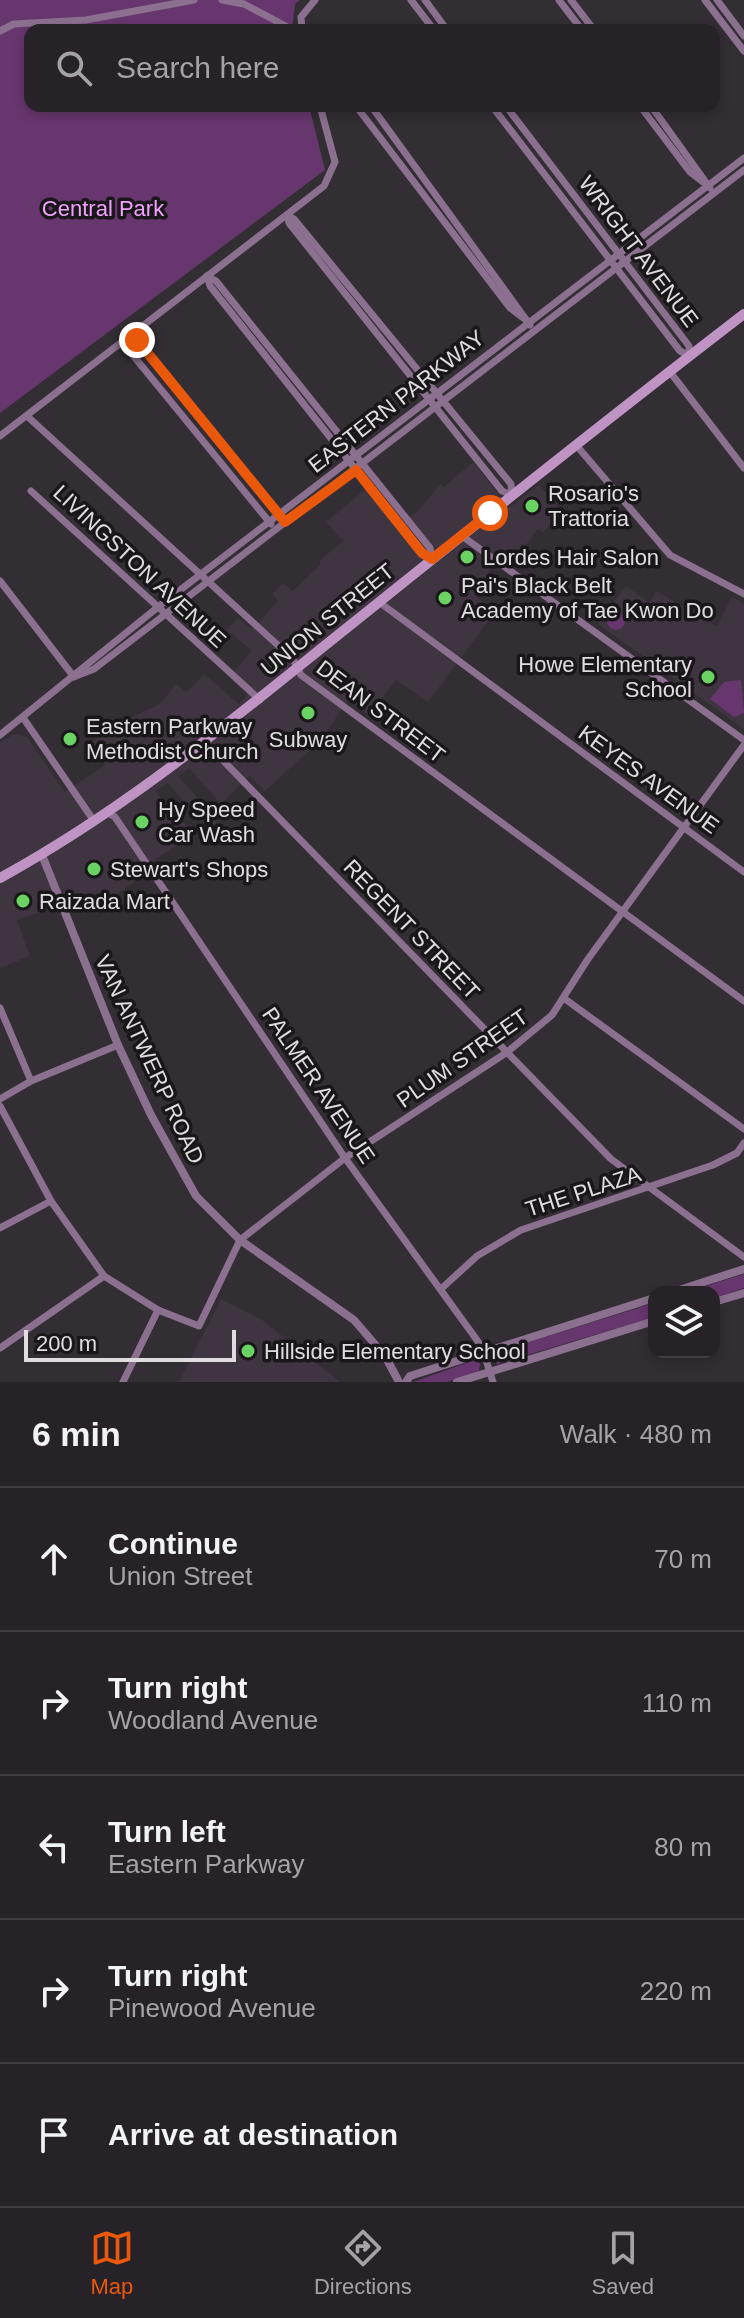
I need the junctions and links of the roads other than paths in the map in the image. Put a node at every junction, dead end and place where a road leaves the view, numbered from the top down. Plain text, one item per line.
1 (194, 0) edge
2 (222, 0) edge
3 (315, 0) edge
4 (411, 0) edge
5 (425, 0) edge
6 (559, 0) edge
7 (571, 0) edge
8 (705, 0) edge
9 (717, 0) edge
10 (282, 24) edge
11 (302, 24) edge
12 (429, 24) edge
13 (443, 24) edge
14 (577, 24) edge
15 (589, 24) edge
16 (0, 31) edge
17 (744, 36) edge
18 (744, 51) edge
19 (321, 112) edge
20 (361, 112) edge
21 (375, 112) edge
22 (497, 112) edge
23 (511, 112) edge
24 (645, 112) edge
25 (655, 112) edge
26 (744, 158) edge
27 (744, 170) edge
28 (711, 189) junction
29 (287, 215) junction
30 (619, 254) junction
31 (624, 262) junction
32 (613, 264) junction
33 (207, 276) junction
34 (744, 314) edge
35 (527, 322) junction
36 (534, 329) junction
37 (127, 338) junction
38 (690, 356) junction
39 (670, 372) junction
40 (437, 392) junction
41 (444, 400) junction
42 (431, 403) junction
43 (27, 416) junction
44 (0, 436) edge
45 (576, 445) junction
46 (480, 446) junction
47 (472, 452) junction
48 (357, 454) junction
49 (348, 460) junction
50 (365, 463) junction
51 (744, 468) edge
52 (356, 470) junction
53 (31, 491) dead end
54 (512, 495) junction
55 (278, 514) junction
56 (268, 522) junction
57 (285, 522) junction
58 (274, 529) junction
59 (462, 536) junction
60 (432, 559) junction
61 (203, 578) junction
62 (0, 581) edge
63 (744, 594) edge
64 (379, 602) junction
65 (161, 610) junction
66 (298, 667) junction
67 (74, 677) junction
68 (260, 700) junction
69 (24, 719) junction
70 (0, 735) edge
71 (206, 743) junction
72 (744, 743) edge
73 (108, 813) junction
74 (94, 821) junction
75 (684, 827) junction
76 (42, 855) junction
77 (744, 872) edge
78 (0, 878) edge
79 (623, 912) junction
80 (565, 999) junction
81 (744, 1001) edge
82 (0, 1008) edge
83 (118, 1045) junction
84 (506, 1053) junction
85 (31, 1081) junction
86 (0, 1099) edge
87 (0, 1106) edge
88 (744, 1129) edge
89 (744, 1143) edge
90 (345, 1158) junction
91 (651, 1188) junction
92 (51, 1201) junction
93 (0, 1228) edge
94 (240, 1240) junction
95 (744, 1257) edge
96 (744, 1269) edge
97 (104, 1276) junction
98 (692, 1286) edge
99 (441, 1289) junction
100 (744, 1293) edge
101 (648, 1300) edge
102 (720, 1300) edge
103 (158, 1310) junction
104 (648, 1323) edge
105 (0, 1348) edge
106 (484, 1353) junction
107 (491, 1377) edge
108 (123, 1382) edge
109 (399, 1382) edge
110 (406, 1382) edge
111 (457, 1382) edge

1 - 16 street
2 - 10 street
3 - 11 street
4 - 12 street
5 - 13 street
6 - 14 street
7 - 15 street
8 - 18 street
9 - 17 street
19 - 29 street
20 - 35 street
21 - 35 street
22 - 32 street, WRIGHT AVENUE
23 - 30 street, WRIGHT AVENUE
24 - 28 street
25 - 28 street
26 - 28 street, EASTERN PARKWAY
27 - 28 street, EASTERN PARKWAY
28 - 30 street, EASTERN PARKWAY
28 - 31 street, EASTERN PARKWAY
29 - 33 street
29 - 40 street
29 - 42 street
30 - 31 street, WRIGHT AVENUE
30 - 32 street, EASTERN PARKWAY
31 - 32 street, EASTERN PARKWAY
31 - 38 street, WRIGHT AVENUE
32 - 35 street, EASTERN PARKWAY
32 - 36 street, EASTERN PARKWAY
32 - 38 street, WRIGHT AVENUE
33 - 37 street
33 - 48 street
33 - 49 street
34 - 38 main road, UNION STREET
35 - 36 street
35 - 40 street, EASTERN PARKWAY
36 - 41 street, EASTERN PARKWAY
37 - 43 street
37 - 55 street
37 - 56 street
38 - 39 main road, UNION STREET
39 - 45 main road, UNION STREET
39 - 51 street
40 - 41 street
40 - 42 street, EASTERN PARKWAY
41 - 42 street, EASTERN PARKWAY
41 - 46 street
42 - 47 street
42 - 48 street, EASTERN PARKWAY
42 - 50 street, EASTERN PARKWAY
43 - 44 street
43 - 61 street, DEAN STREET
45 - 54 main road, UNION STREET
45 - 63 street
46 - 47 street
46 - 54 street
47 - 54 street
48 - 49 street, EASTERN PARKWAY
48 - 50 street
49 - 52 street
49 - 55 street, EASTERN PARKWAY
50 - 52 street, EASTERN PARKWAY
50 - 60 street
52 - 57 street, EASTERN PARKWAY
52 - 60 street
53 - 65 street, LIVINGSTON AVENUE
54 - 59 main road, UNION STREET
55 - 56 street, EASTERN PARKWAY
55 - 57 street
56 - 58 street
56 - 61 street, EASTERN PARKWAY
57 - 58 street, EASTERN PARKWAY
58 - 61 street, EASTERN PARKWAY
59 - 60 main road, UNION STREET
59 - 72 street
60 - 64 main road, UNION STREET
61 - 65 street, EASTERN PARKWAY
61 - 66 street, DEAN STREET
62 - 67 street
64 - 66 main road, UNION STREET
64 - 75 street, KEYES AVENUE
65 - 67 street, EASTERN PARKWAY
65 - 68 street, LIVINGSTON AVENUE
66 - 68 main road, UNION STREET
66 - 79 street, DEAN STREET
67 - 69 street, EASTERN PARKWAY
68 - 71 main road, UNION STREET
69 - 70 street, EASTERN PARKWAY
69 - 74 street
71 - 73 main road, UNION STREET
71 - 84 street, REGENT STREET
72 - 75 street, PLUM STREET
73 - 74 main road, UNION STREET
73 - 90 street, PALMER AVENUE
74 - 76 main road, UNION STREET
75 - 77 street, KEYES AVENUE
75 - 79 street, PLUM STREET
76 - 78 main road, UNION STREET
76 - 83 street, VAN ANTWERP ROAD
79 - 80 street, PLUM STREET
79 - 81 street, DEAN STREET
80 - 84 street, PLUM STREET
80 - 88 street
82 - 85 street
83 - 85 street
83 - 94 street, VAN ANTWERP ROAD
84 - 90 street, PLUM STREET
84 - 91 street, REGENT STREET
85 - 86 street
87 - 92 street
89 - 91 street, THE PLAZA
90 - 94 street, PLUM STREET
90 - 99 street, PALMER AVENUE
91 - 95 street, REGENT STREET
91 - 99 street, THE PLAZA
92 - 93 street
92 - 97 street
94 - 103 street, PLUM STREET
94 - 109 street, VAN ANTWERP ROAD
96 - 98 street
97 - 103 street
97 - 105 street
99 - 106 street, PALMER AVENUE
100 - 102 street
101 - 106 street
103 - 108 street
104 - 107 street
106 - 107 street, PALMER AVENUE
106 - 110 street
107 - 111 street

